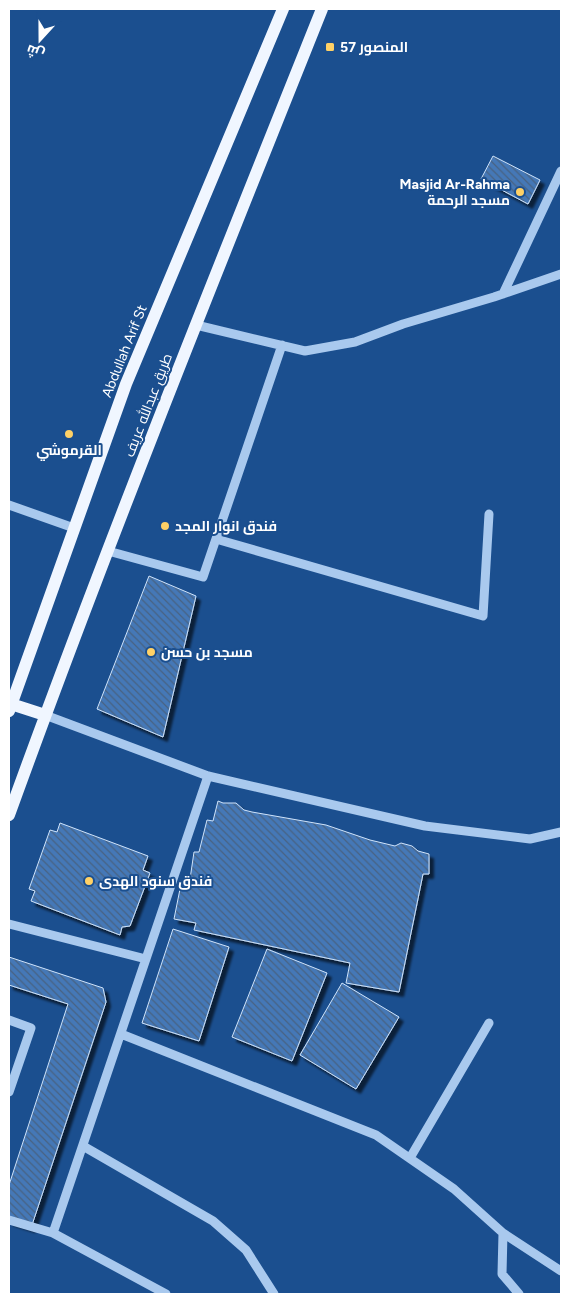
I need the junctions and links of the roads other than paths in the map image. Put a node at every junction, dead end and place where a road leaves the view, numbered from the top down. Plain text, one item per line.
1 (283, 9) edge
2 (322, 9) edge
3 (561, 171) edge
4 (561, 274) edge
5 (503, 294) junction
6 (196, 325) junction
7 (282, 345) junction
8 (9, 505) edge
9 (489, 514) dead end
10 (74, 528) junction
11 (216, 539) junction
12 (108, 552) junction
13 (13, 686) edge
14 (10, 707) edge
15 (45, 715) junction
16 (208, 776) junction
17 (9, 815) edge
18 (561, 832) edge
19 (9, 924) edge
20 (146, 958) junction
21 (9, 1020) edge
22 (489, 1023) dead end
23 (121, 1034) junction
24 (9, 1092) edge
25 (83, 1146) junction
26 (410, 1158) junction
27 (9, 1220) edge
28 (53, 1233) junction
29 (504, 1233) junction
30 (561, 1271) edge
31 (166, 1294) edge
32 (274, 1294) edge
33 (519, 1294) edge

1 - 10 main road, Abdullah Arif St
2 - 6 main road, طريق عبدالله عريف
3 - 5 street
4 - 5 street
5 - 7 street
6 - 7 street
6 - 12 main road, طريق عبدالله عريف
7 - 11 street
8 - 10 street
9 - 11 street
10 - 13 main road, Abdullah Arif St
11 - 12 street
12 - 15 main road, طريق عبدالله عريف
13 - 14 main road, Abdullah Arif St
14 - 15 main road
15 - 16 street
15 - 17 main road, طريق عبدالله عريف
16 - 18 street
16 - 20 street
19 - 20 street
20 - 23 street
21 - 24 street
22 - 26 street
23 - 25 street
23 - 26 street
25 - 28 street
25 - 32 street
26 - 29 street
27 - 28 street
28 - 31 street
29 - 30 street
29 - 33 street

